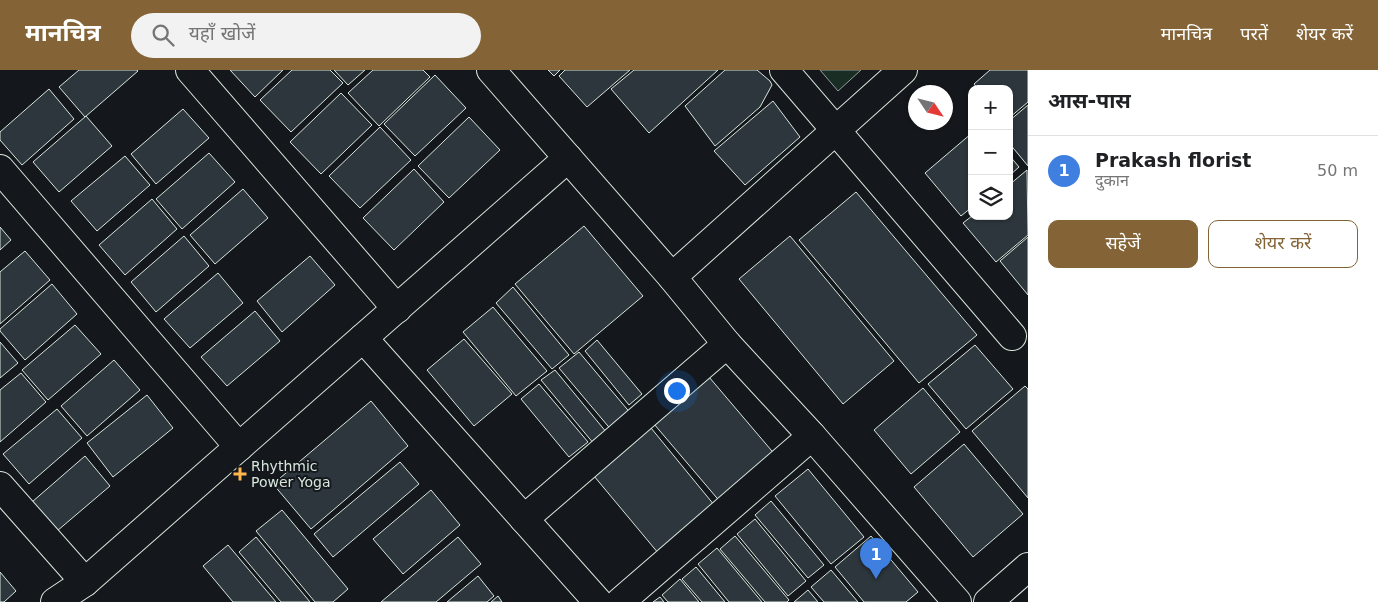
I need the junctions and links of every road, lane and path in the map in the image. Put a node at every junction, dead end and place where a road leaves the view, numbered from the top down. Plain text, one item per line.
1 (190, 70) edge
2 (491, 70) edge
3 (784, 70) edge
4 (903, 70) edge
5 (836, 130) junction
6 (568, 158) junction
7 (0, 169) edge
8 (672, 277) junction
9 (397, 309) junction
10 (1012, 336) dead end
11 (363, 338) junction
12 (727, 344) junction
13 (812, 436) junction
14 (239, 447) junction
15 (0, 486) edge
16 (524, 520) junction
17 (1028, 566) edge
18 (85, 582) junction
19 (55, 602) edge
20 (598, 602) edge
21 (620, 602) edge
22 (956, 602) edge
23 (988, 602) edge

1 - 9 street
2 - 6 street
3 - 5 street
4 - 5 street
5 - 8 street
5 - 10 street
6 - 8 street
6 - 9 street
7 - 14 street
8 - 12 street
9 - 11 street
11 - 14 street
11 - 16 street
12 - 13 street
12 - 16 street
13 - 21 street
13 - 22 street
14 - 18 street
15 - 18 street
16 - 20 street
17 - 23 street
18 - 19 street

